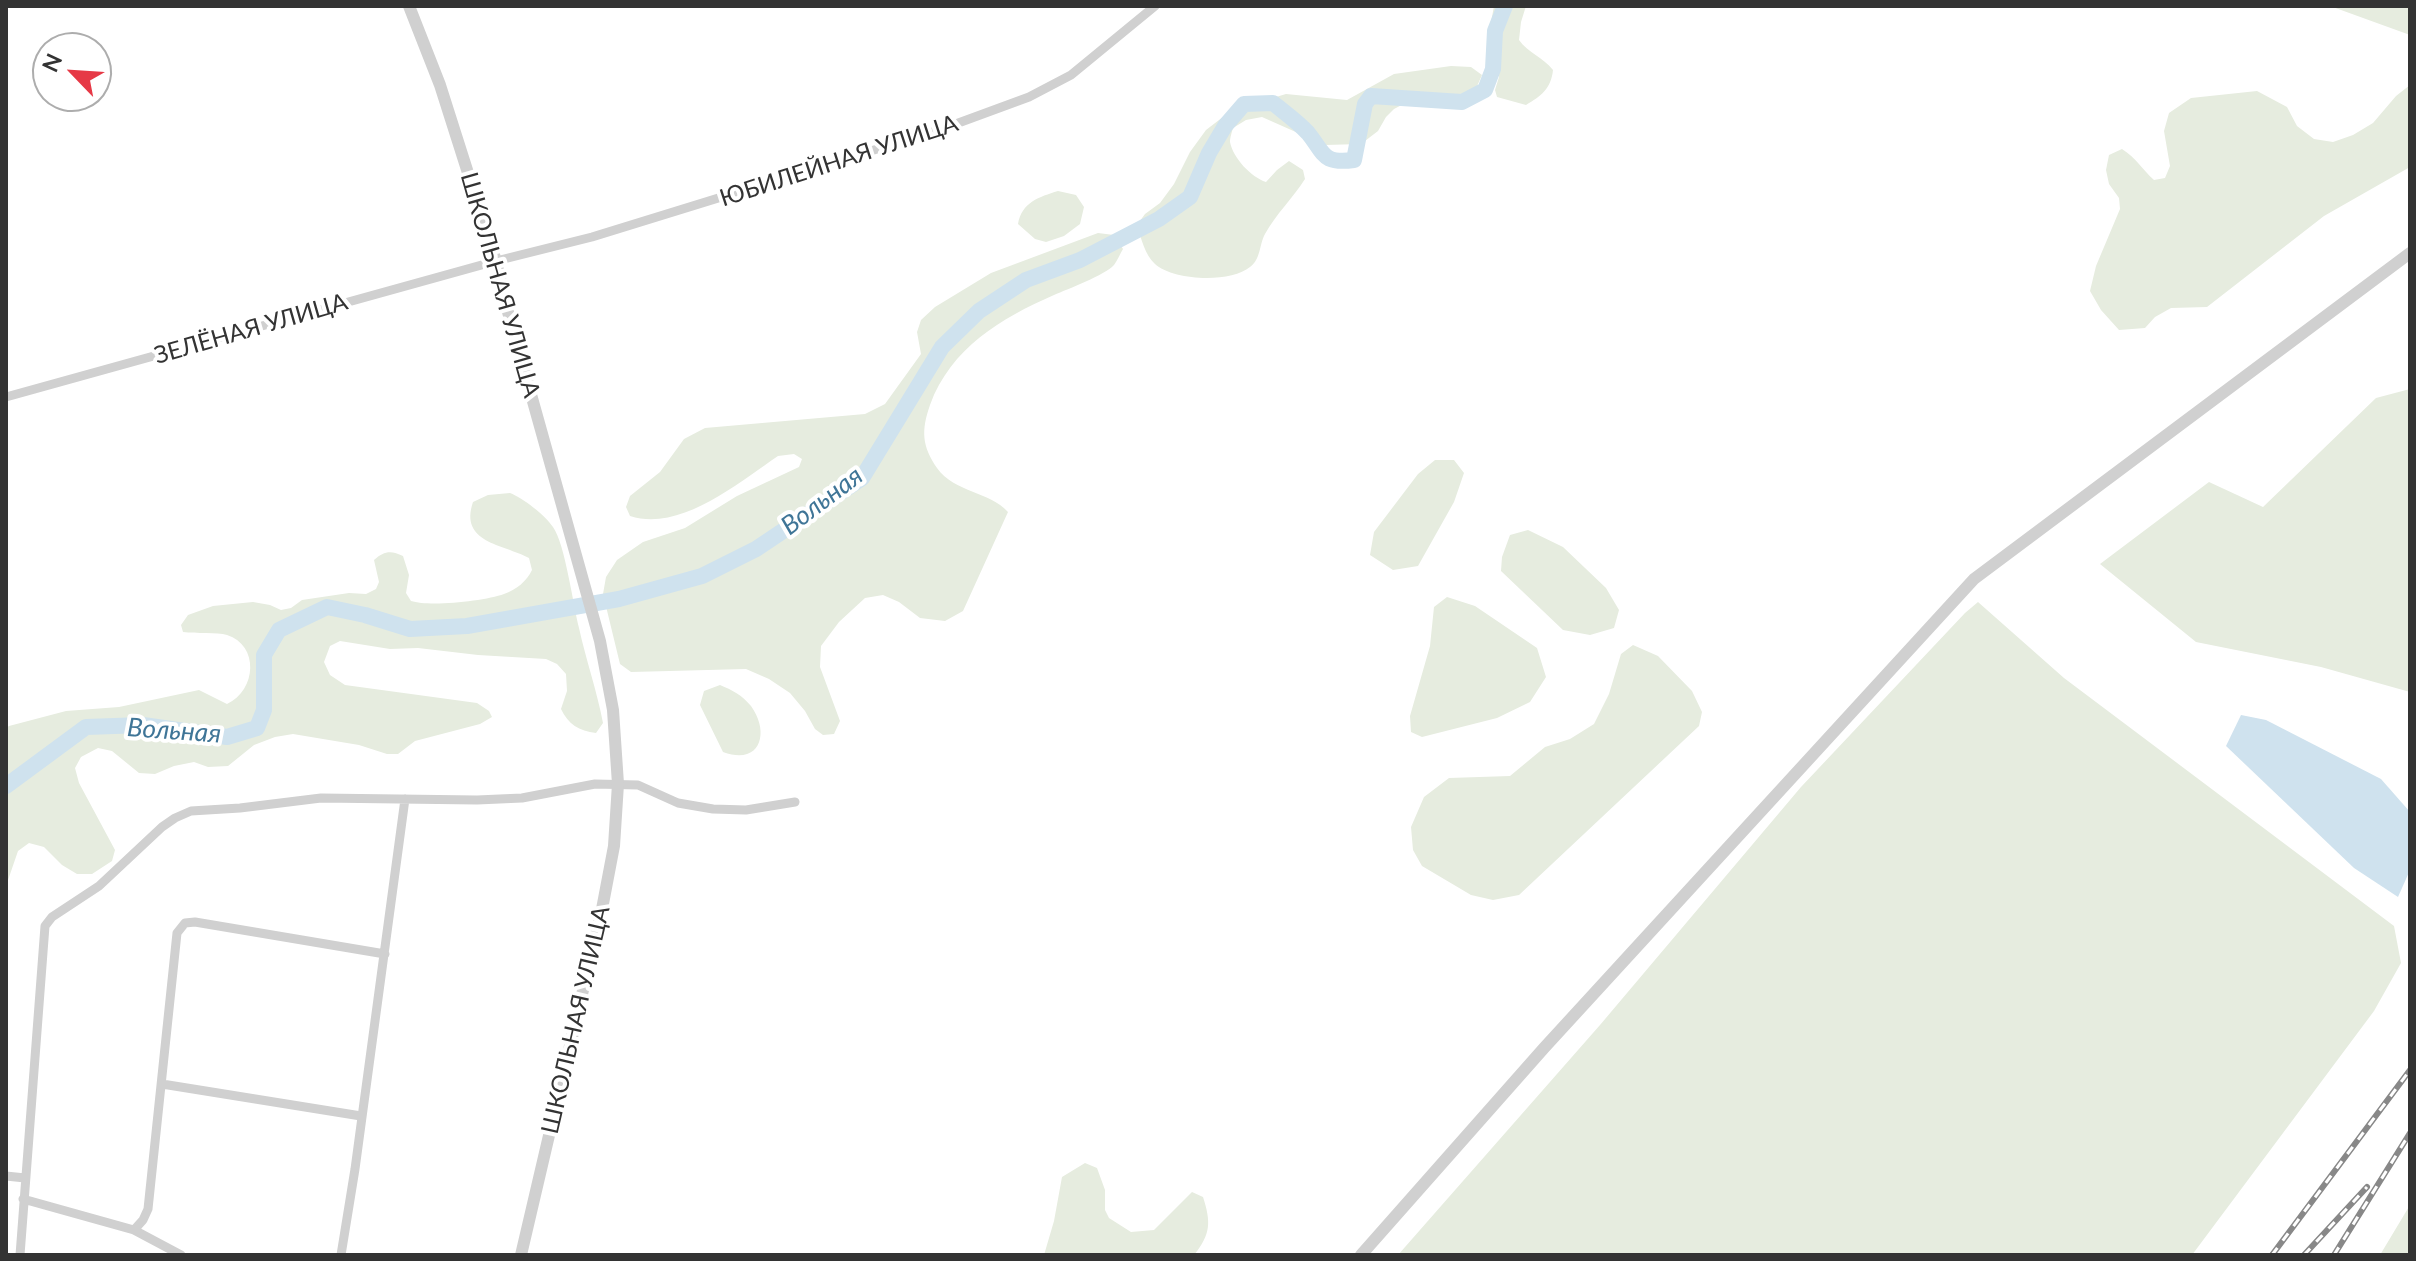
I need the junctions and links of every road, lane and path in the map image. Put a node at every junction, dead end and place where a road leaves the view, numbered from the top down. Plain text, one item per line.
1 (409, 6) edge
2 (1155, 6) edge
3 (2410, 253) edge
4 (496, 261) junction
5 (6, 397) edge
6 (618, 784) junction
7 (405, 799) junction
8 (795, 802) dead end
9 (385, 954) junction
10 (162, 1084) junction
11 (361, 1116) junction
12 (6, 1176) edge
13 (25, 1178) junction
14 (23, 1199) junction
15 (134, 1230) junction
16 (20, 1255) edge
17 (181, 1255) edge
18 (341, 1255) edge
19 (521, 1255) edge
20 (1361, 1255) edge

1 - 4 street, ШКОЛЬНАЯ УЛИЦА
2 - 4 street, ЮБИЛЕЙНАЯ УЛИЦА
3 - 20 street
4 - 5 street, ЗЕЛЁНАЯ УЛИЦА
4 - 6 street, ШКОЛЬНАЯ УЛИЦА
6 - 7 street
6 - 8 street
6 - 19 street, ШКОЛЬНАЯ УЛИЦА
7 - 9 street
7 - 13 street
9 - 10 street
9 - 11 street
10 - 11 street
10 - 15 street
11 - 18 street
12 - 13 street
13 - 14 street
14 - 15 street
14 - 16 street
15 - 17 street

